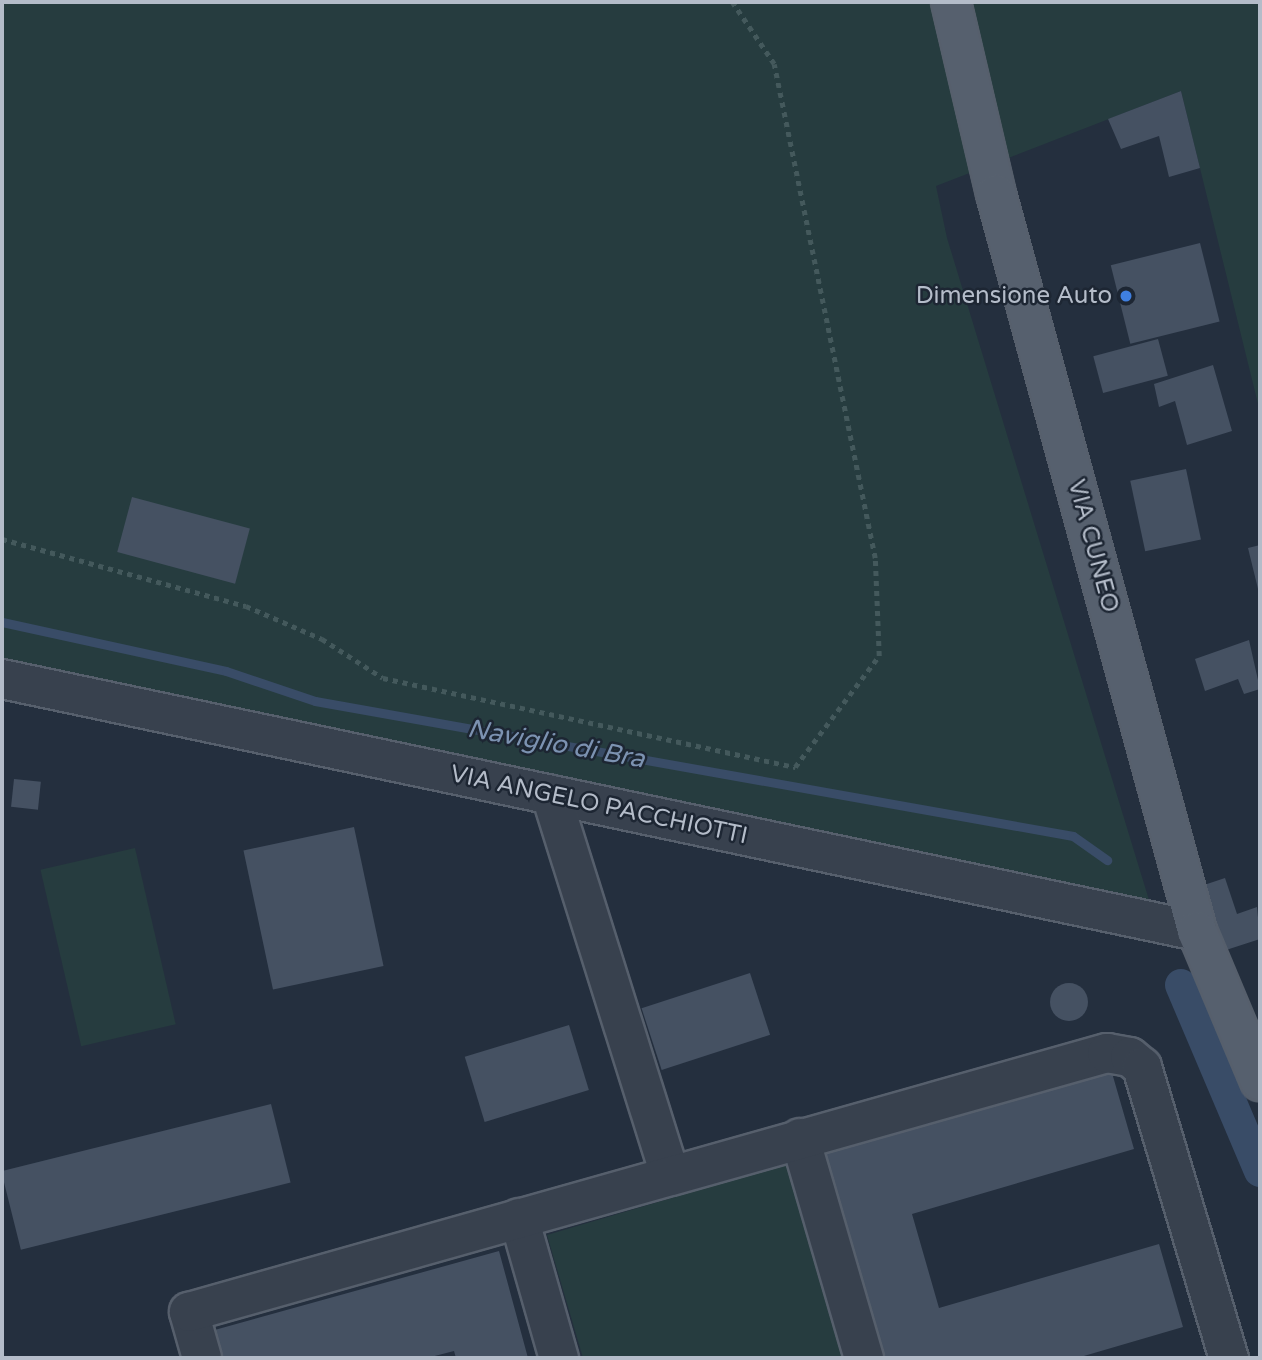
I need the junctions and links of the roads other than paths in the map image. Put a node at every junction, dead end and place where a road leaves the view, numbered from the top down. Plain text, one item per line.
1 (951, 2) edge
2 (2, 679) edge
3 (551, 795) junction
4 (1197, 931) junction
5 (1260, 1081) edge
6 (800, 1138) junction
7 (670, 1174) junction
8 (519, 1218) junction
9 (202, 1358) edge
10 (559, 1358) edge
11 (863, 1358) edge
12 (1229, 1358) edge

1 - 4 main road, VIA CUNEO
2 - 3 street, VIA ANGELO PACCHIOTTI
3 - 4 street, VIA ANGELO PACCHIOTTI
3 - 7 street
4 - 5 main road, VIA CUNEO
6 - 7 street
6 - 11 street
6 - 12 street
7 - 8 street
8 - 9 street
8 - 10 street

